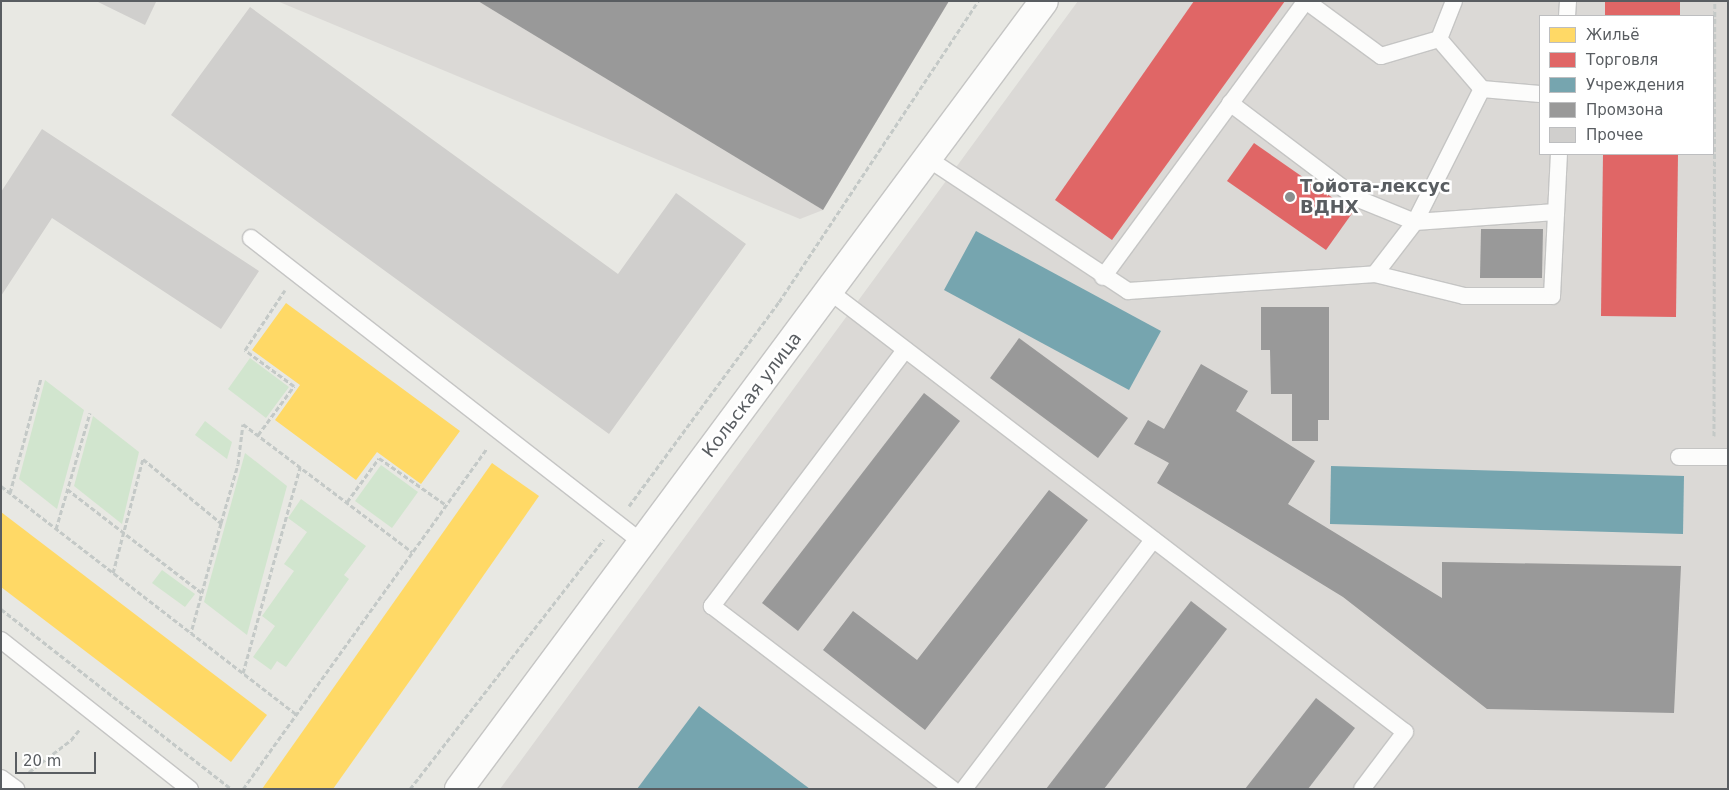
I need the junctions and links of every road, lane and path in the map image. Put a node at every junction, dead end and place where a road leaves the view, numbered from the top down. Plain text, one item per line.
1 (978, 1) edge
2 (1044, 1) edge
3 (1306, 1) edge
4 (1454, 1) edge
5 (1568, 1) edge
6 (1716, 1) edge
7 (1567, 15) edge
8 (1439, 39) junction
9 (1482, 89) junction
10 (1539, 94) edge
11 (1230, 103) junction
12 (1559, 155) edge
13 (927, 158) junction
14 (1556, 212) junction
15 (1415, 222) junction
16 (251, 238) dead end
17 (1375, 274) junction
18 (1103, 277) junction
19 (829, 291) junction
20 (294, 294) dead end
21 (905, 350) junction
22 (41, 378) dead end
23 (90, 413) dead end
24 (500, 430) junction
25 (258, 435) junction
26 (1680, 457) dead end
27 (1721, 457) edge
28 (300, 467) junction
29 (1, 486) edge
30 (67, 490) junction
31 (10, 493) junction
32 (346, 502) junction
33 (446, 505) junction
34 (617, 522) junction
35 (221, 523) junction
36 (56, 529) junction
37 (124, 533) junction
38 (1153, 540) junction
39 (642, 542) junction
40 (412, 552) junction
41 (114, 573) junction
42 (202, 593) junction
43 (1, 609) edge
44 (190, 633) junction
45 (1, 640) edge
46 (243, 674) junction
47 (107, 692) junction
48 (93, 712) junction
49 (296, 714) junction
50 (28, 773) dead end
51 (1, 778) edge
52 (16, 789) edge
53 (190, 789) edge
54 (232, 789) edge
55 (243, 789) edge
56 (410, 789) edge
57 (459, 789) edge
58 (952, 789) edge
59 (964, 789) edge
60 (1362, 789) edge

1 - 34 path
2 - 13 main road, Кольская улица
3 - 8 lane
3 - 11 lane
4 - 8 lane
5 - 7 lane
6 - 27 path
8 - 9 lane
9 - 10 lane
9 - 15 lane
11 - 15 lane
11 - 18 lane
12 - 14 lane
13 - 18 lane
13 - 19 main road, Кольская улица
14 - 15 lane
14 - 17 lane
15 - 17 lane
16 - 24 lane
17 - 18 lane
19 - 21 lane
19 - 39 main road, Кольская улица
20 - 25 path
21 - 38 lane
21 - 58 lane
22 - 31 path
23 - 30 path
24 - 33 path
24 - 34 lane
25 - 28 path
25 - 35 path
26 - 27 lane
28 - 32 path
28 - 46 path
29 - 31 path
30 - 36 path
30 - 37 path
31 - 36 path
32 - 33 path
32 - 40 path
33 - 40 path
34 - 39 lane
34 - 56 path
35 - 37 path
35 - 42 path
36 - 41 path
37 - 41 path
37 - 42 path
38 - 59 lane
38 - 60 lane
39 - 57 main road, Кольская улица
40 - 49 path
41 - 44 path
42 - 44 path
43 - 47 path
44 - 46 path
45 - 48 lane
46 - 49 path
47 - 48 path
47 - 54 path
48 - 50 path
48 - 53 lane
49 - 55 path
51 - 52 lane

